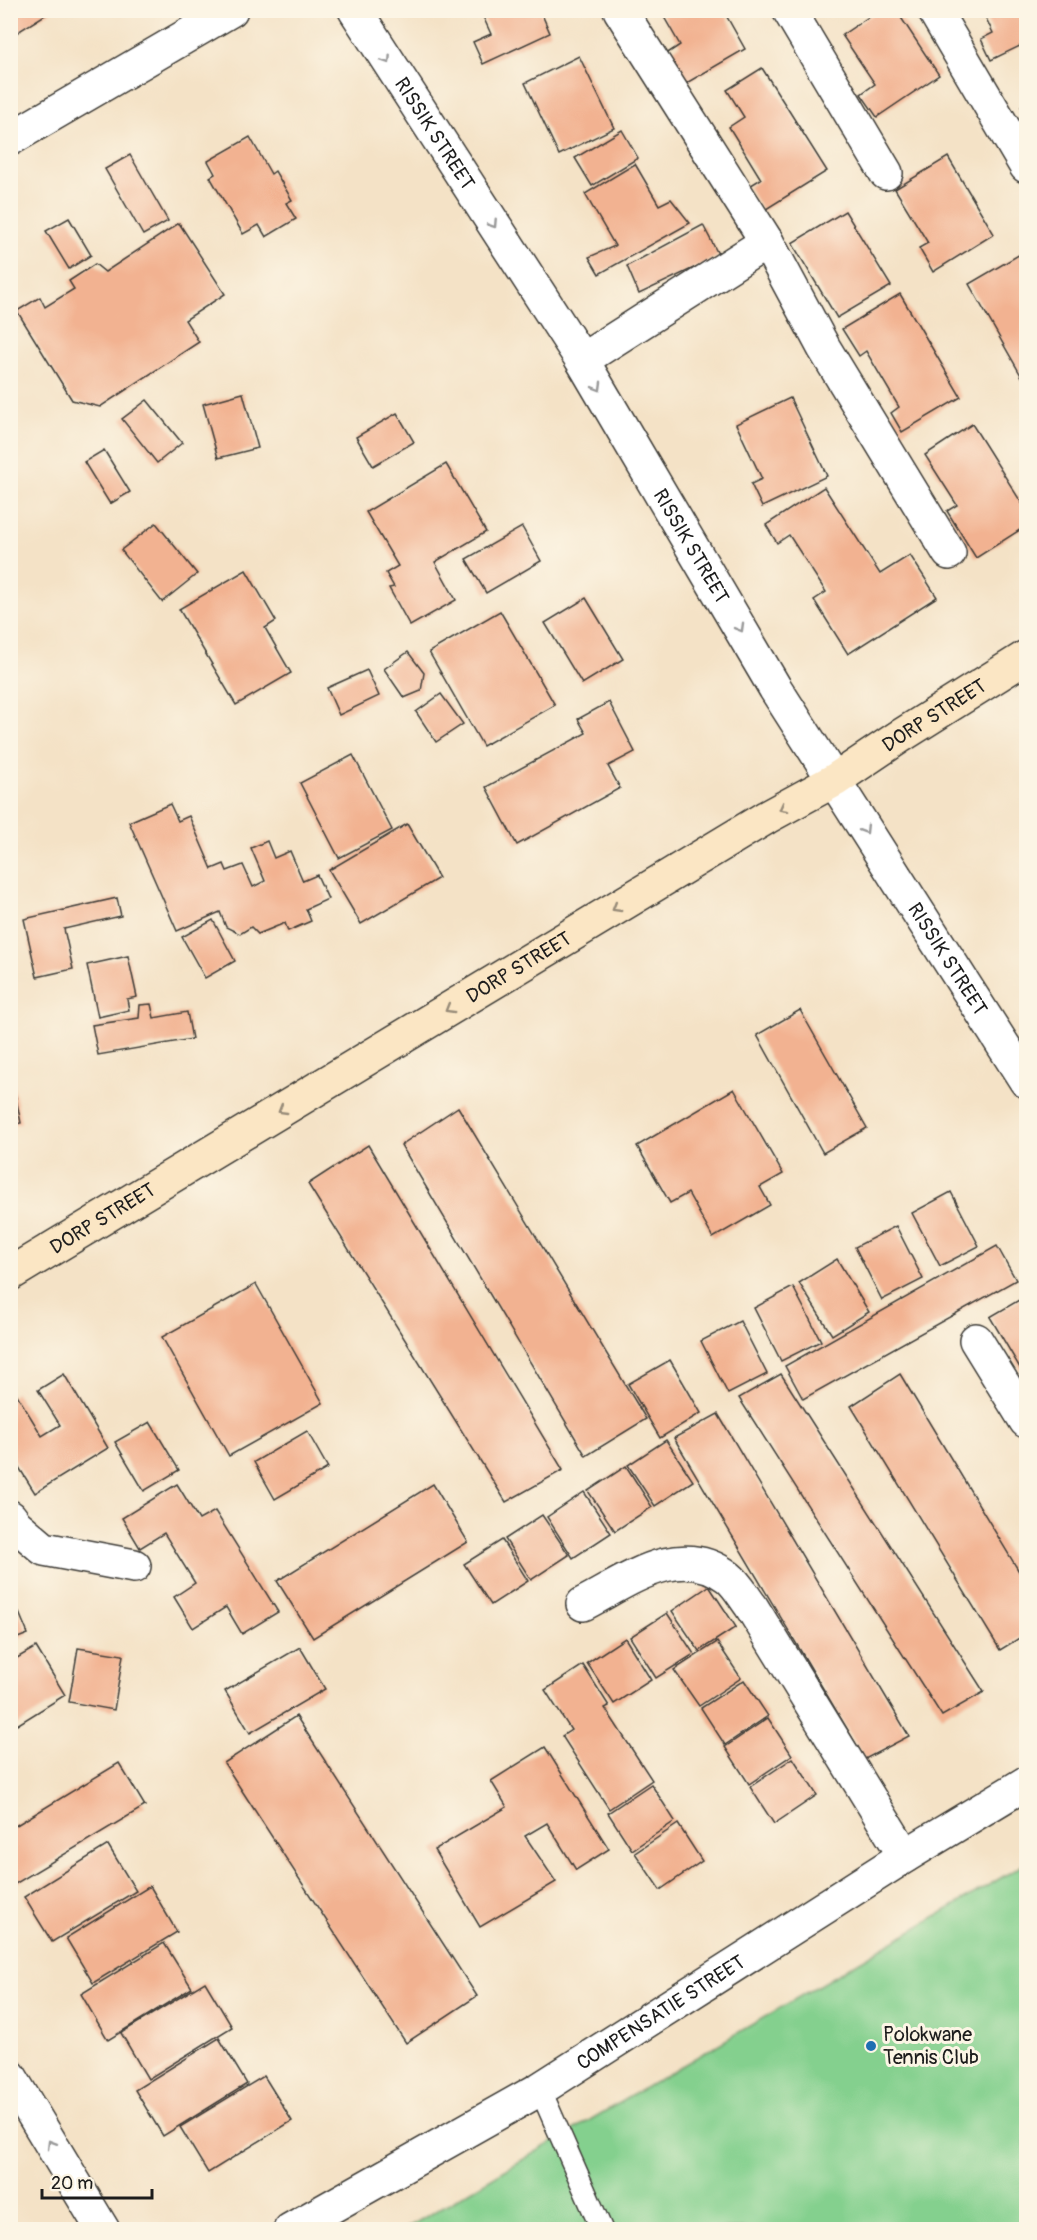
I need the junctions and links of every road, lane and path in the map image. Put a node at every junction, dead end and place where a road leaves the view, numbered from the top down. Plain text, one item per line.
1 (231, 10) edge
2 (355, 10) edge
3 (620, 10) edge
4 (789, 10) edge
5 (934, 10) edge
6 (10, 139) edge
7 (1026, 166) edge
8 (886, 173) dead end
9 (767, 242) junction
10 (582, 360) junction
11 (949, 553) dead end
12 (1026, 657) edge
13 (835, 780) junction
14 (1026, 1081) edge
15 (10, 1274) edge
16 (976, 1340) dead end
17 (1026, 1421) edge
18 (10, 1517) edge
19 (134, 1566) dead end
20 (583, 1604) dead end
21 (1026, 1783) edge
22 (904, 1856) junction
23 (10, 2076) edge
24 (540, 2089) junction
25 (103, 2229) edge
26 (290, 2229) edge
27 (602, 2229) edge

1 - 6 street
2 -> 10 street, RISSIK STREET
3 - 9 street
4 - 8 street
5 - 7 street
9 - 10 street
9 - 11 street
10 -> 13 street, RISSIK STREET
12 - 13 street, DORP STREET
13 -> 14 street, RISSIK STREET
13 -> 15 street, DORP STREET
16 - 17 street
18 - 19 street
20 - 22 street
21 - 22 street, COMPENSATIE STREET
22 - 24 street, COMPENSATIE STREET
25 -> 23 street
24 - 26 street, COMPENSATIE STREET
24 - 27 lane

